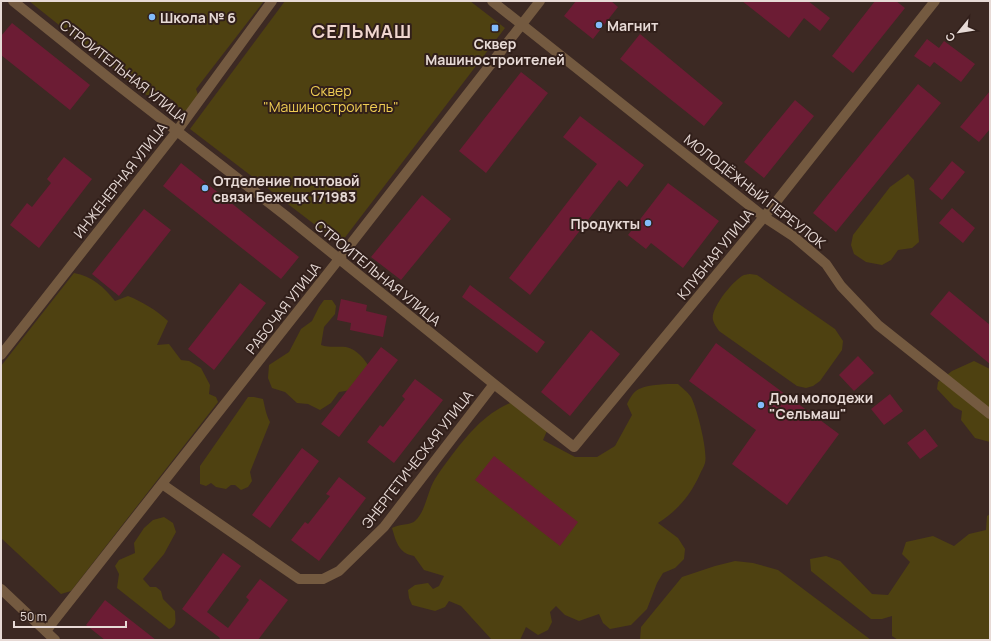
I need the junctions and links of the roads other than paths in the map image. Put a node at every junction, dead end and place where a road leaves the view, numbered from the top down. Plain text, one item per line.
1 (13, 1) edge
2 (272, 1) edge
3 (492, 1) edge
4 (540, 1) edge
5 (935, 1) edge
6 (522, 24) junction
7 (177, 131) junction
8 (764, 217) junction
9 (339, 259) junction
10 (1, 355) edge
11 (494, 384) junction
12 (990, 414) edge
13 (574, 448) joint
14 (162, 484) junction
15 (1, 589) edge
16 (46, 631) junction
17 (55, 640) edge

1 - 7 street, СТРОИТЕЛЬНАЯ УЛИЦА
2 - 7 street, ИНЖЕНЕРНАЯ УЛИЦА
3 - 6 street, МОЛОДЁЖНЫЙ ПЕРЕУЛОК
4 - 6 street, РАБОЧАЯ УЛИЦА
5 - 8 street, КЛУБНАЯ УЛИЦА
6 - 8 street, МОЛОДЁЖНЫЙ ПЕРЕУЛОК
6 - 9 street, РАБОЧАЯ УЛИЦА
7 - 9 street, СТРОИТЕЛЬНАЯ УЛИЦА
7 - 10 street, ИНЖЕНЕРНАЯ УЛИЦА
8 - 12 street, МОЛОДЁЖНЫЙ ПЕРЕУЛОК
8 - 13 street, КЛУБНАЯ УЛИЦА
9 - 11 street, СТРОИТЕЛЬНАЯ УЛИЦА
9 - 14 street, РАБОЧАЯ УЛИЦА
11 - 13 street, СТРОИТЕЛЬНАЯ УЛИЦА
11 - 14 street, ЭНЕРГЕТИЧЕСКАЯ УЛИЦА
14 - 16 street, РАБОЧАЯ УЛИЦА
15 - 16 street
16 - 17 street

